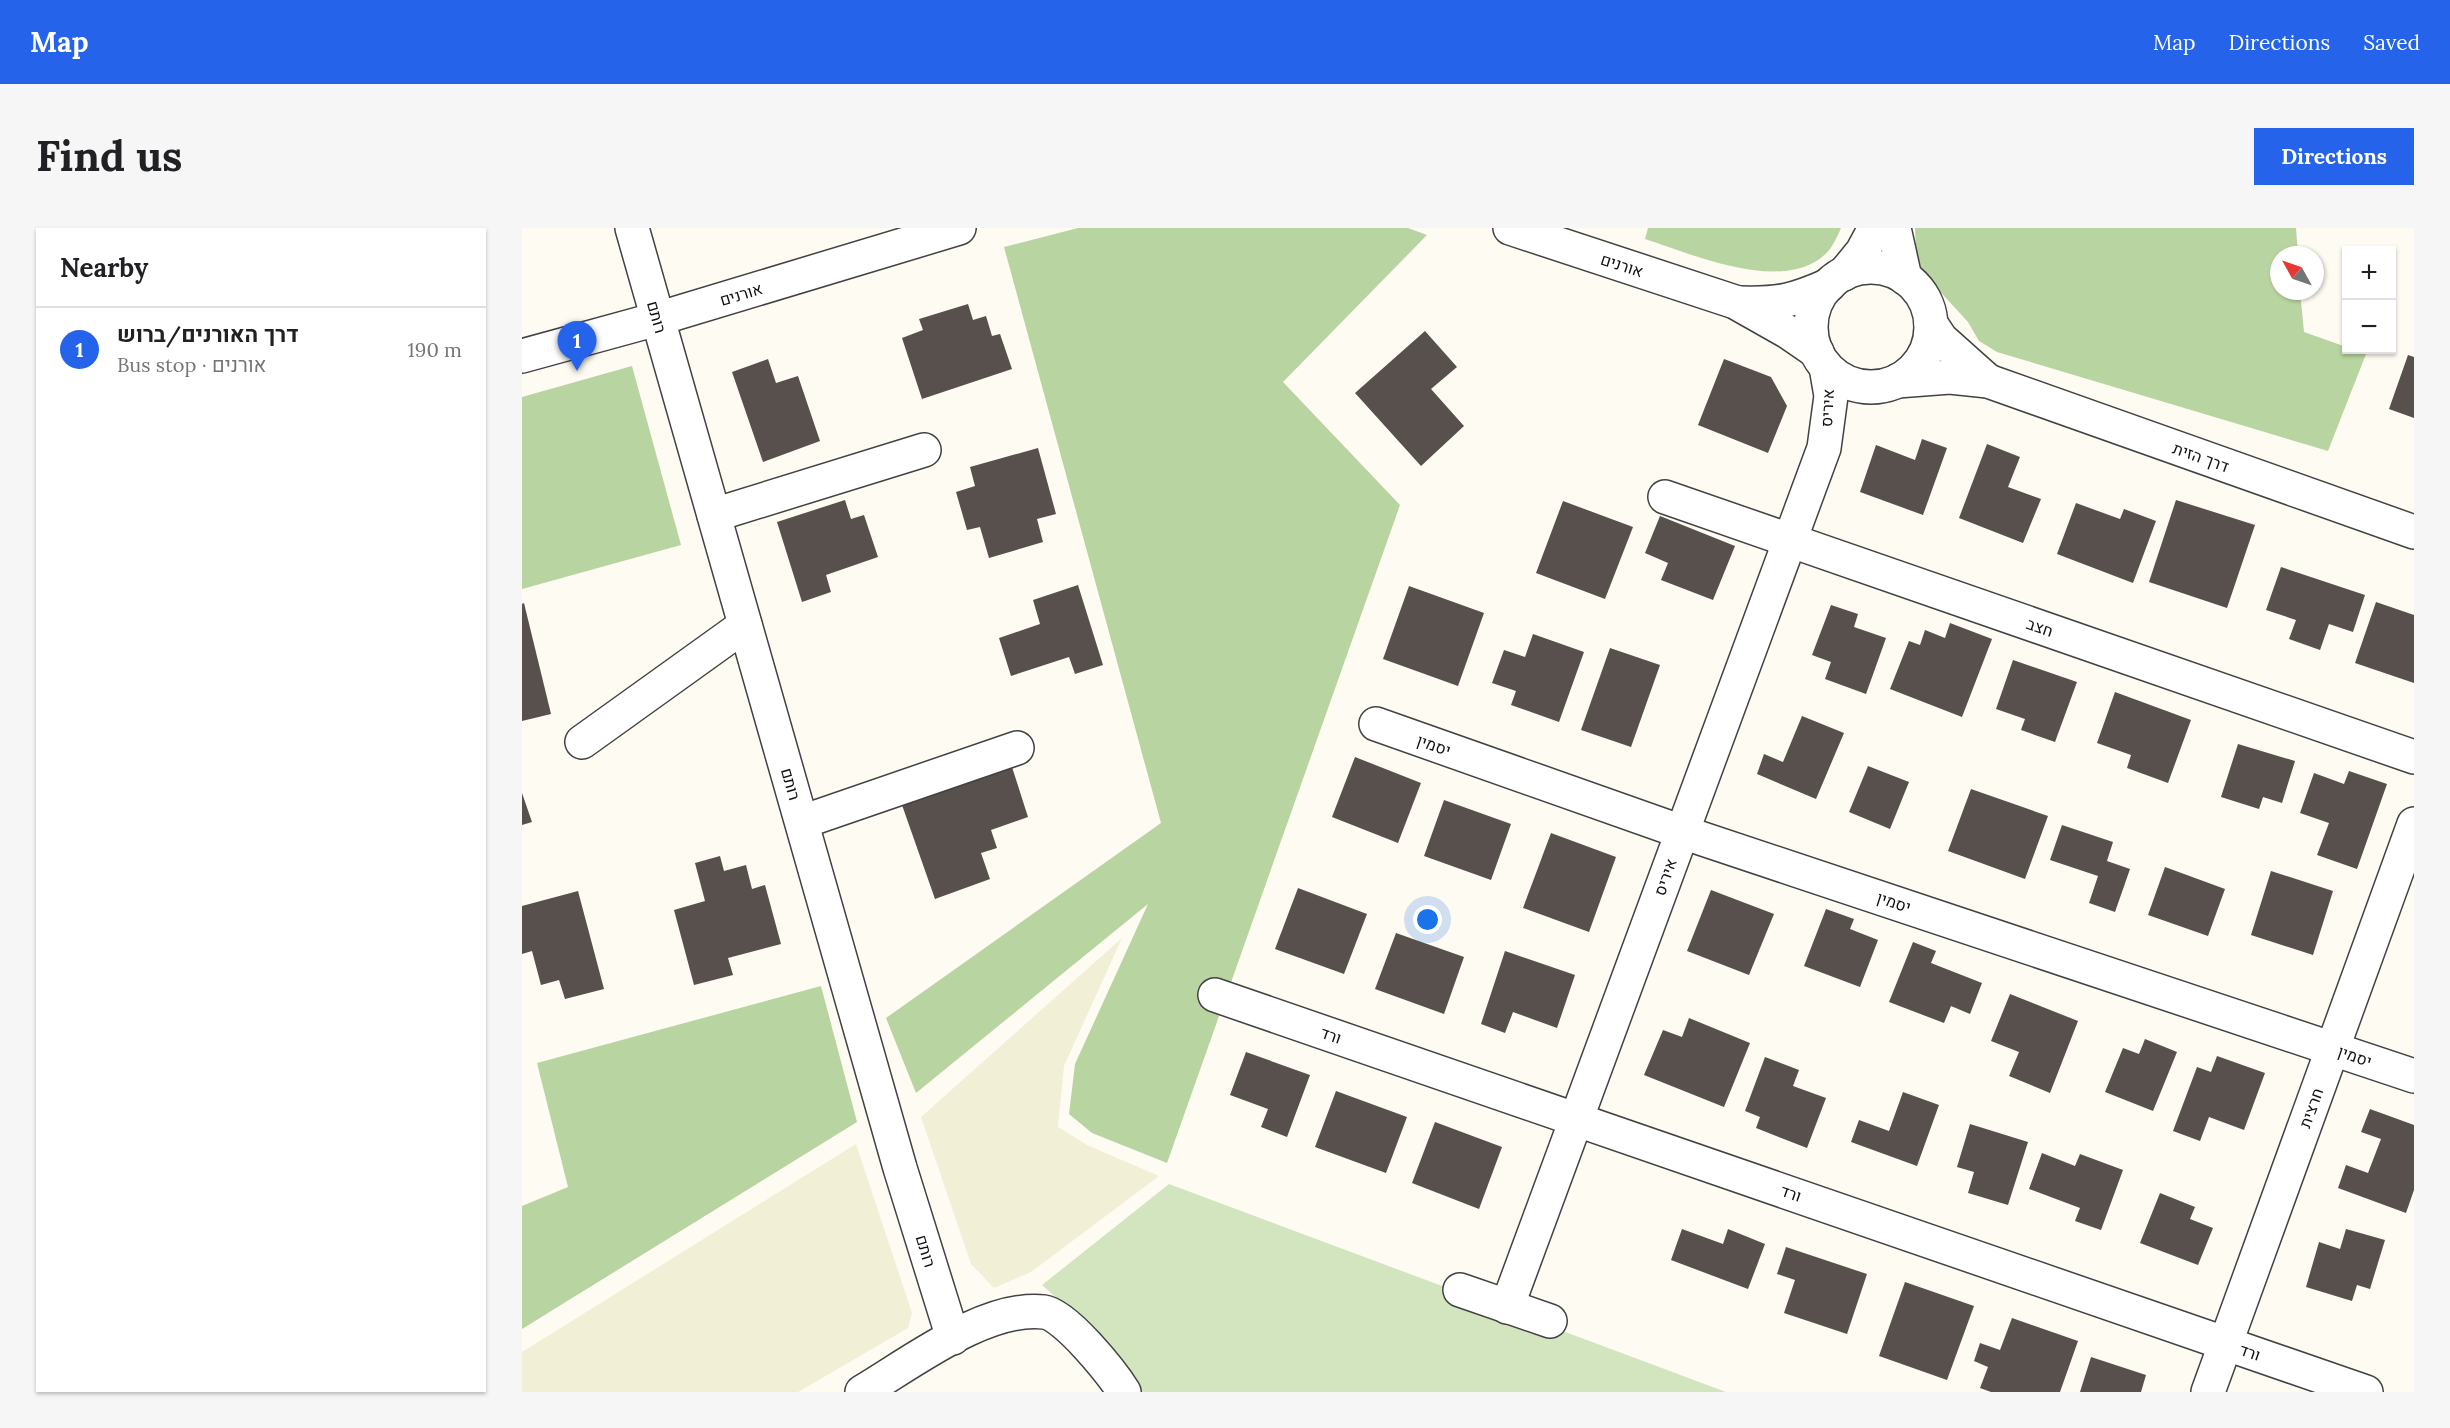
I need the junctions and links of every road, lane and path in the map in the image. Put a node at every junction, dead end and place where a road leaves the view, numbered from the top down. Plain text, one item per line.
1 (632, 228) edge
2 (959, 228) edge
3 (1509, 228) edge
4 (1875, 228) edge
5 (1894, 228) edge
6 (1905, 278) junction
7 (1836, 279) junction
8 (1735, 302) junction
9 (657, 319) junction
10 (1931, 324) junction
11 (522, 356) edge
12 (1822, 359) junction
13 (1988, 381) junction
14 (1888, 384) junction
15 (1824, 448) junction
16 (924, 450) dead end
17 (1665, 497) dead end
18 (714, 515) junction
19 (2414, 532) edge
20 (1790, 541) junction
21 (745, 625) junction
22 (1376, 724) dead end
23 (582, 742) dead end
24 (1017, 748) dead end
25 (2414, 757) edge
26 (802, 822) junction
27 (2414, 824) edge
28 (1682, 832) junction
29 (1215, 995) dead end
30 (2332, 1048) junction
31 (2414, 1076) edge
32 (1576, 1119) junction
33 (1460, 1290) dead end
34 (1507, 1307) junction
35 (1550, 1322) dead end
36 (953, 1338) junction
37 (2226, 1344) junction
38 (862, 1392) edge
39 (1124, 1392) edge
40 (2208, 1392) edge
41 (2366, 1392) edge

1 - 9 street, רותם
2 - 9 street, אורנים
3 - 8 street, אורנים
4 - 7 street
5 - 6 street
6 - 7 street
6 - 10 street
7 - 8 street, אורנים
7 - 12 street
8 - 12 street, אורנים
9 - 11 street, אורנים
9 - 18 street, רותם
10 - 13 street, דרך הזית
10 - 14 street
12 - 14 street
12 - 15 street, איריס
13 - 14 street, דרך הזית
13 - 19 street, דרך הזית
14 - 15 street, איריס
15 - 20 street, איריס
16 - 18 street
17 - 20 street, חצב
18 - 21 street, רותם
20 - 25 street, חצב
20 - 28 street, איריס
21 - 23 street
21 - 26 street, רותם
22 - 28 street, יסמין
24 - 26 street
26 - 36 street, רותם
27 - 30 street, חרצית
28 - 30 street, יסמין
28 - 32 street, איריס
29 - 32 street, ורד
30 - 31 street, יסמין
30 - 37 street, חרצית
32 - 34 street, איריס
32 - 37 street, ורד
33 - 34 street
34 - 35 street
36 - 38 street
36 - 39 street
37 - 40 street, חרצית
37 - 41 street, ורד

